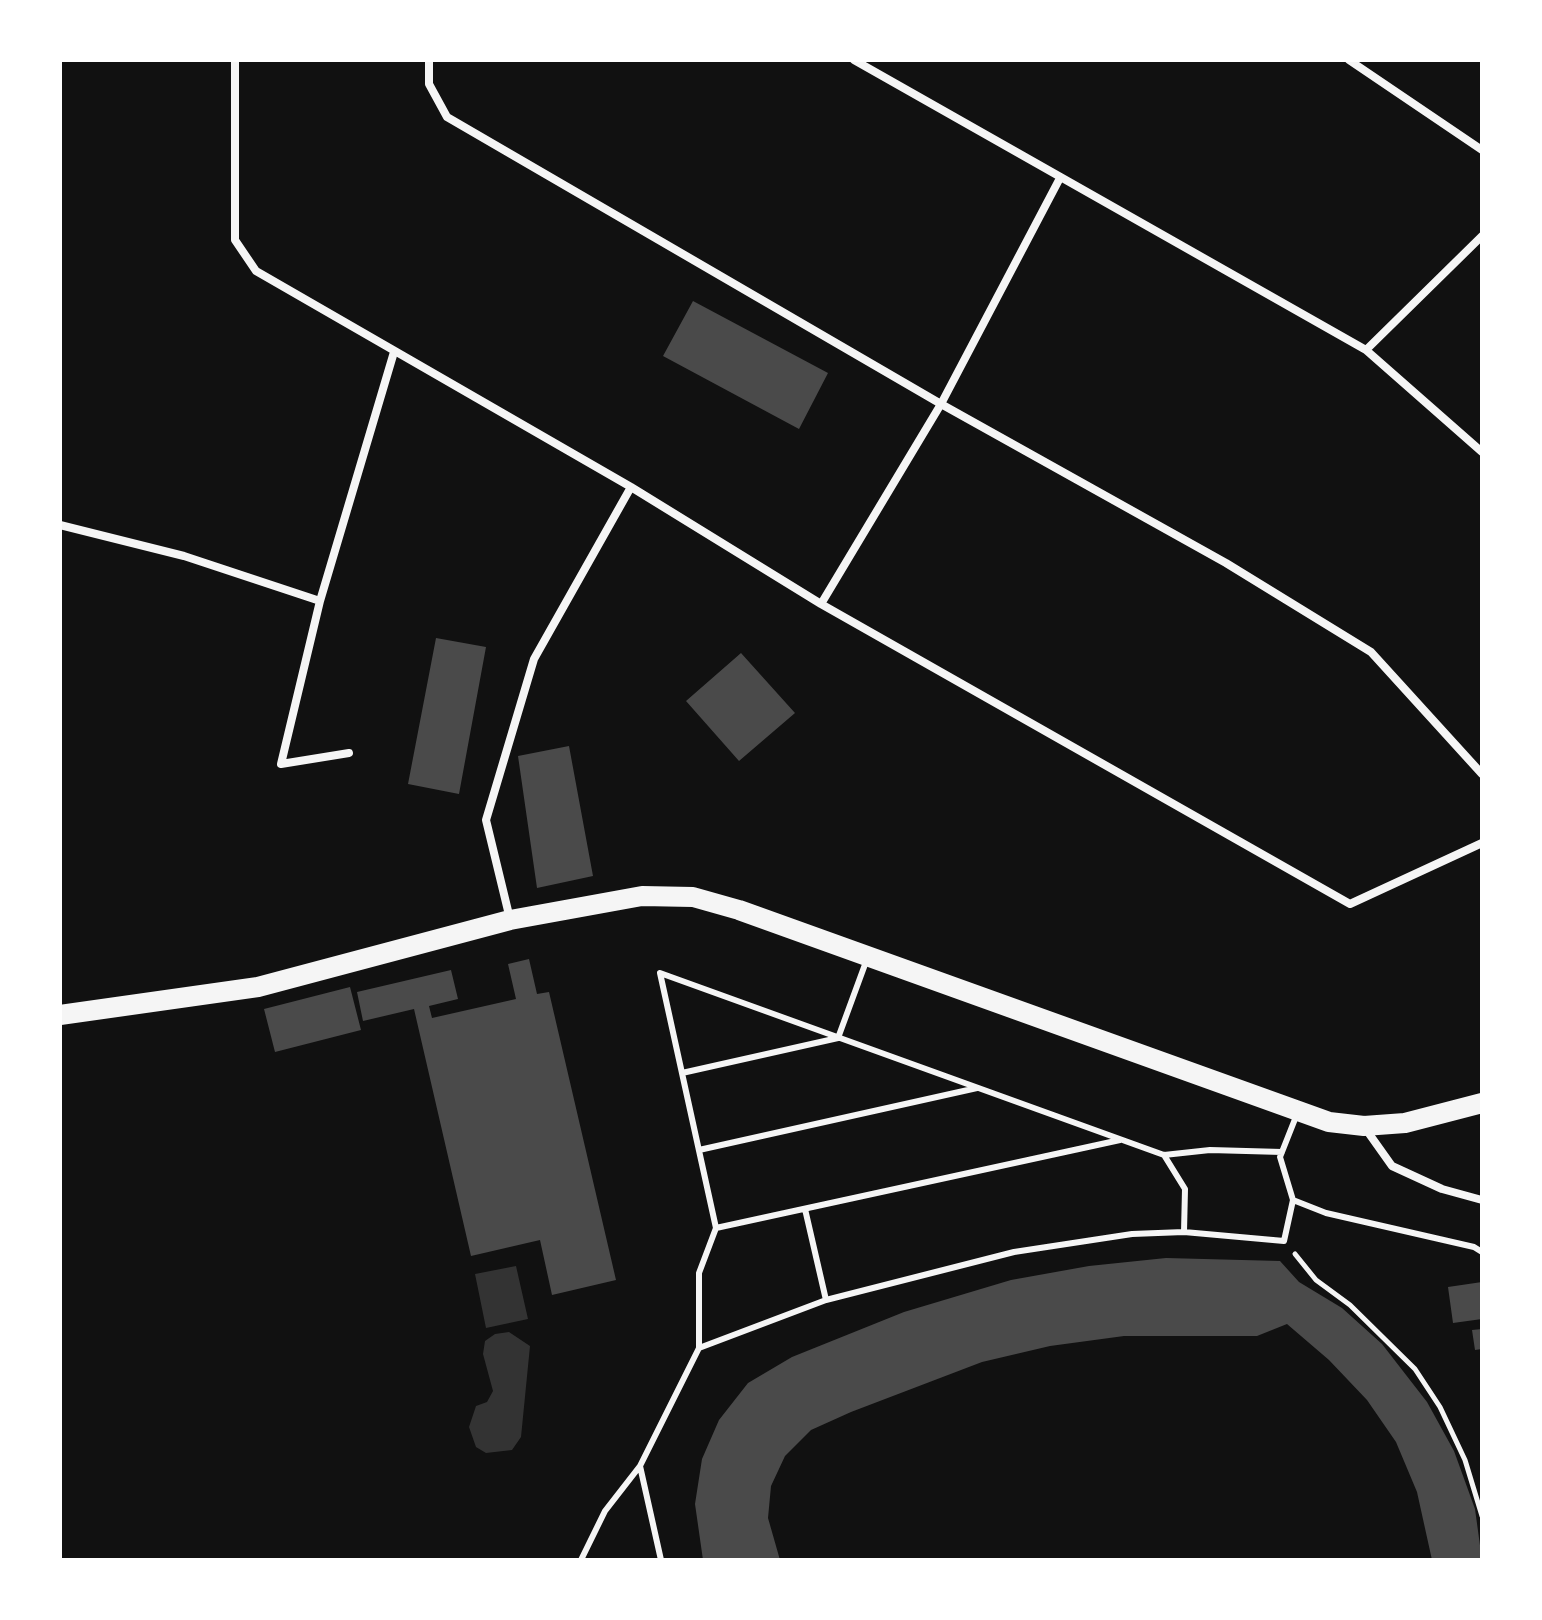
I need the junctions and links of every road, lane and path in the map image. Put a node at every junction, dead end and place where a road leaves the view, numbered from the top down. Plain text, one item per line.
1 (235, 60) edge
2 (429, 60) edge
3 (854, 60) edge
4 (1349, 60) edge
5 (1482, 150) edge
6 (1060, 178) junction
7 (1482, 236) edge
8 (1366, 350) junction
9 (394, 352) junction
10 (941, 404) junction
11 (1482, 452) edge
12 (631, 487) junction
13 (60, 525) edge
14 (320, 601) junction
15 (821, 604) junction
16 (349, 753) dead end
17 (1482, 774) edge
18 (1482, 843) edge
19 (510, 920) junction
20 (868, 957) junction
21 (60, 1015) edge
22 (838, 1038) junction
23 (682, 1073) junction
24 (977, 1088) junction
25 (1482, 1103) edge
26 (1297, 1113) junction
27 (1364, 1126) junction
28 (1120, 1140) junction
29 (699, 1150) junction
30 (1282, 1152) junction
31 (1164, 1155) junction
32 (1293, 1200) junction
33 (1482, 1200) edge
34 (805, 1209) junction
35 (716, 1228) junction
36 (1184, 1232) junction
37 (1284, 1241) junction
38 (1482, 1252) edge
39 (826, 1300) junction
40 (699, 1348) junction
41 (640, 1466) junction
42 (1482, 1516) edge
43 (581, 1560) edge
44 (661, 1560) edge

1 - 9 street
2 - 10 street
3 - 6 street
4 - 5 street
6 - 8 street
6 - 10 street
7 - 8 street
8 - 11 street
9 - 12 street
9 - 14 street
10 - 15 street
10 - 17 street
12 - 15 street
12 - 19 street
13 - 14 street
14 - 16 street
15 - 18 street
19 - 20 main road
19 - 21 main road
20 - 22 lane
20 - 26 main road
22 - 23 lane
22 - 23 lane
22 - 24 lane
23 - 29 lane
24 - 28 lane
24 - 29 lane
25 - 27 main road
26 - 27 main road
26 - 30 lane
27 - 33 street
28 - 31 lane
28 - 34 lane
29 - 35 lane
30 - 31 lane
30 - 32 lane
31 - 36 lane
32 - 37 lane
32 - 38 lane
34 - 35 lane
34 - 39 lane
35 - 40 lane
36 - 37 lane
36 - 39 lane
37 - 42 path
39 - 40 lane
40 - 41 lane
41 - 43 lane
41 - 44 lane

